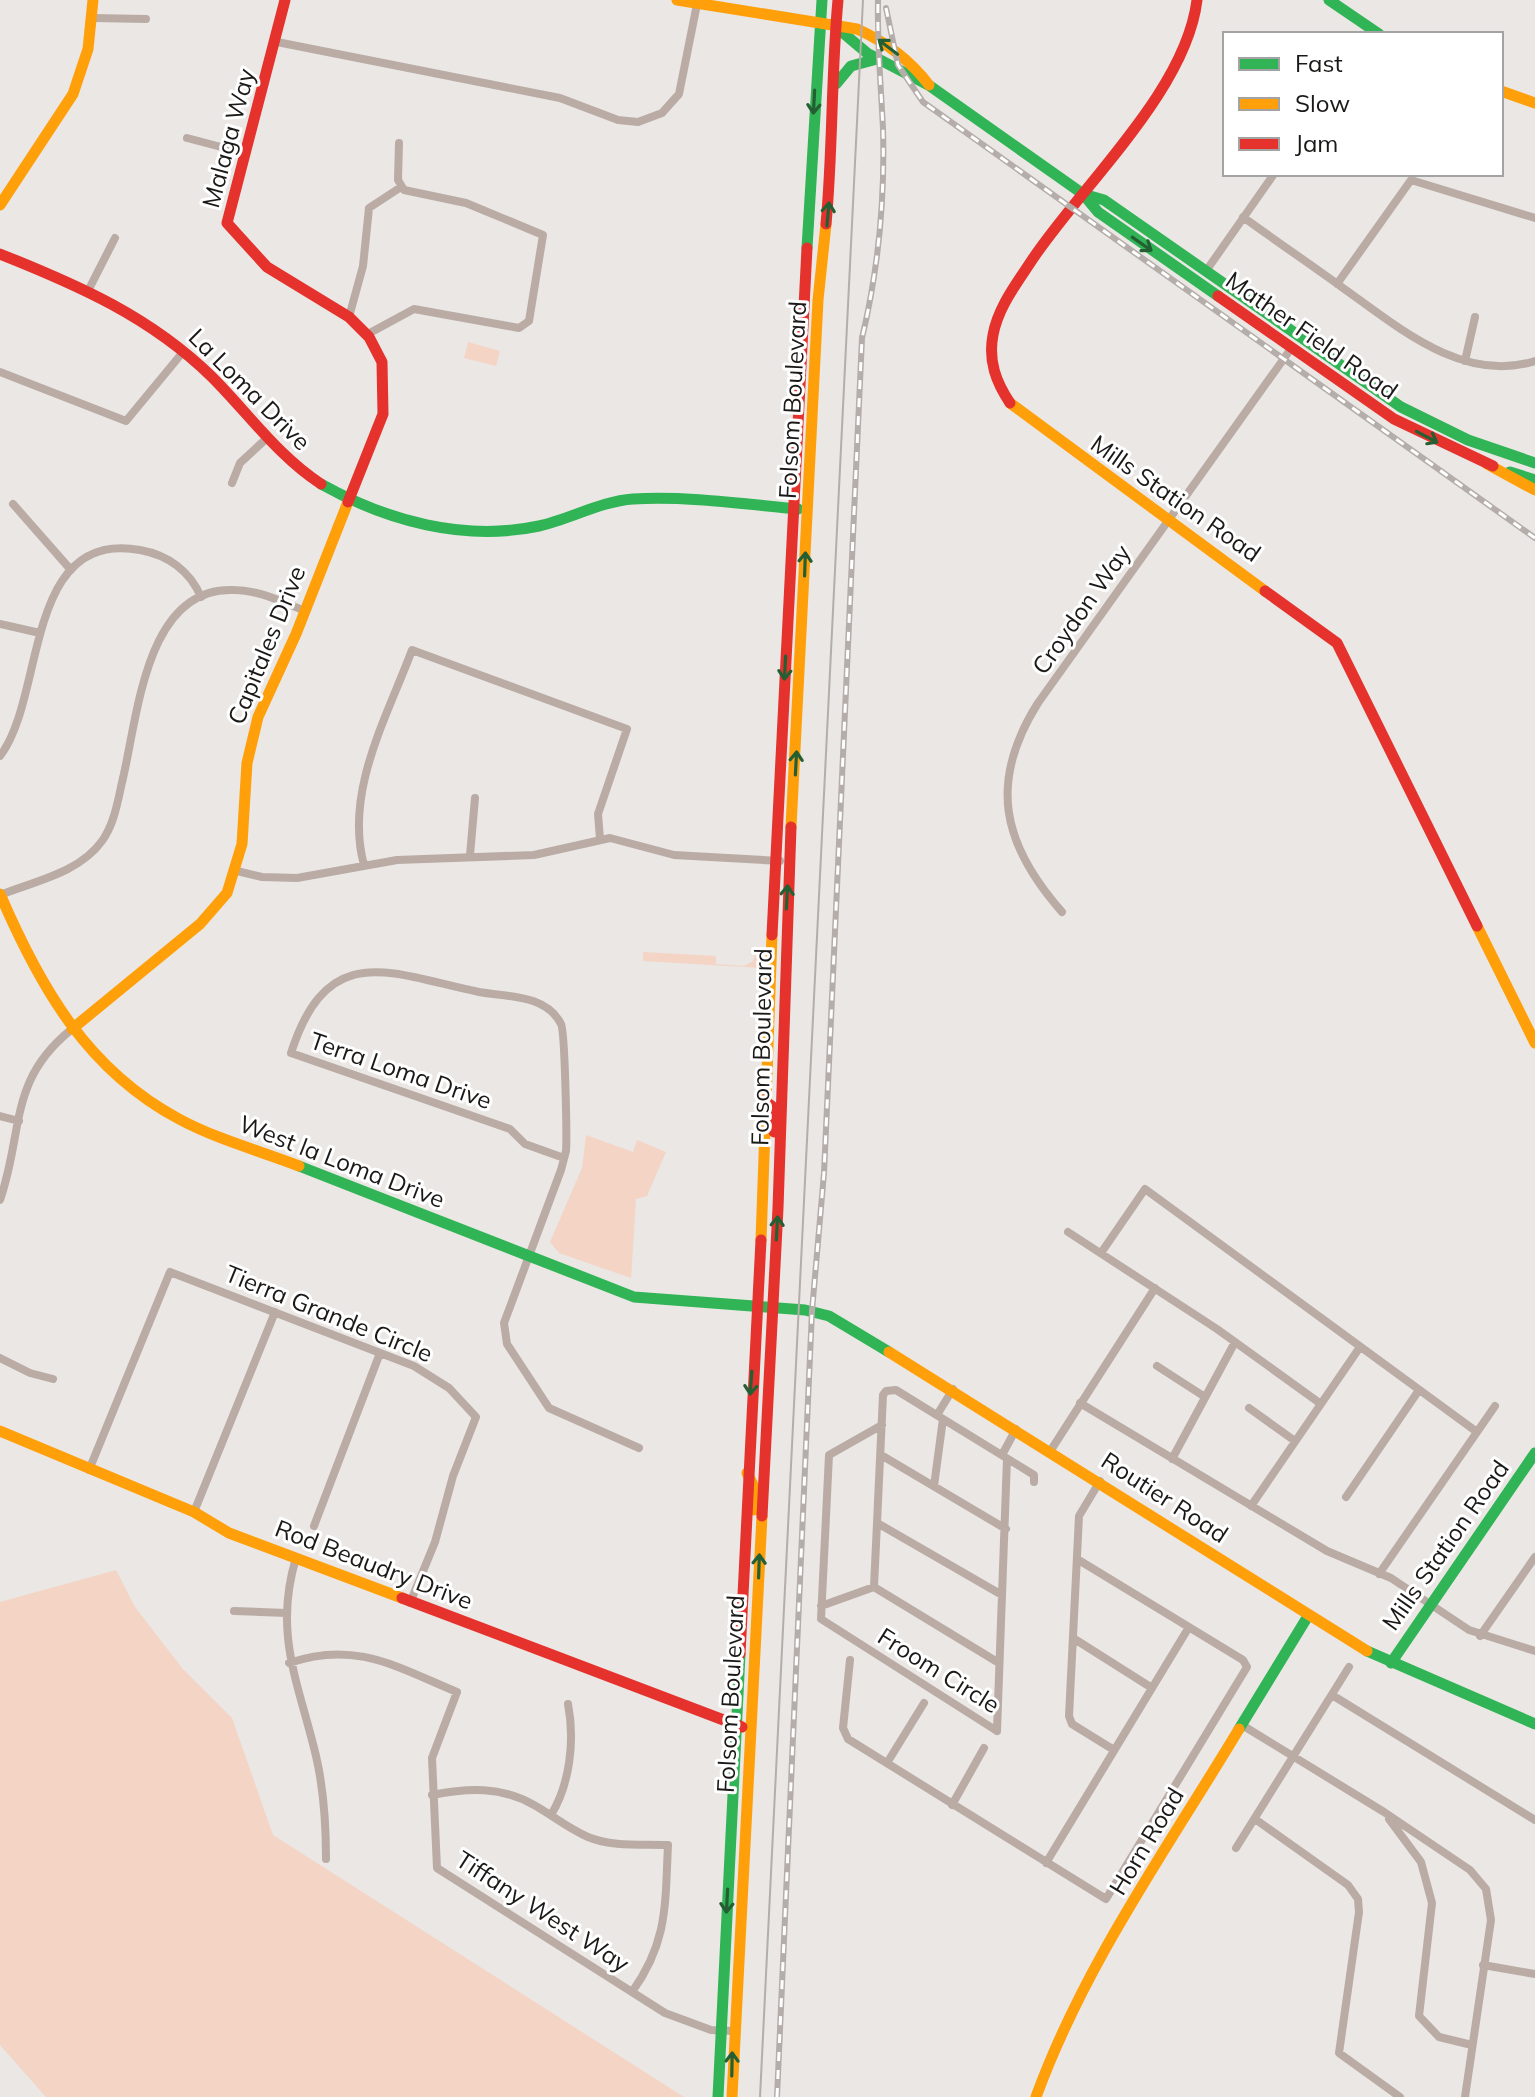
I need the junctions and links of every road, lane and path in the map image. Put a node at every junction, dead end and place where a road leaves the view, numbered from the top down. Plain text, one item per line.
1 (93, 0) edge
2 (285, 0) edge
3 (677, 0) edge
4 (822, 0) edge
5 (838, 0) edge
6 (1197, 0) edge
7 (1329, 0) edge
8 (697, 4) junction
9 (93, 18) junction
10 (146, 19) dead end
11 (820, 25) junction
12 (835, 26) junction
13 (1375, 32) edge
14 (277, 42) junction
15 (877, 59) junction
16 (836, 84) junction
17 (930, 86) junction
18 (1503, 92) edge
19 (1535, 103) edge
20 (187, 138) dead end
21 (399, 143) dead end
22 (244, 153) junction
23 (1273, 176) edge
24 (401, 187) junction
25 (1083, 194) junction
26 (0, 205) edge
27 (1243, 217) junction
28 (1535, 218) edge
29 (115, 238) dead end
30 (0, 254) edge
31 (1206, 271) junction
32 (1337, 284) junction
33 (89, 289) junction
34 (349, 317) junction
35 (1475, 317) dead end
36 (366, 335) junction
37 (1290, 350) junction
38 (183, 352) junction
39 (1465, 361) junction
40 (1535, 361) edge
41 (0, 372) edge
42 (1391, 400) junction
43 (267, 438) junction
44 (1535, 463) edge
45 (1487, 464) junction
46 (1535, 480) edge
47 (232, 483) dead end
48 (1535, 490) edge
49 (348, 497) junction
50 (13, 504) dead end
51 (793, 509) junction
52 (808, 510) junction
53 (1169, 520) junction
54 (71, 570) junction
55 (201, 597) junction
56 (305, 611) junction
57 (0, 624) edge
58 (40, 633) junction
59 (0, 756) edge
60 (475, 798) dead end
61 (600, 839) junction
62 (470, 855) junction
63 (777, 861) junction
64 (790, 862) junction
65 (364, 865) junction
66 (237, 871) junction
67 (0, 894) edge
68 (1062, 912) dead end
69 (72, 1029) junction
70 (1535, 1043) edge
71 (764, 1100) junction
72 (0, 1116) edge
73 (19, 1121) junction
74 (564, 1158) junction
75 (780, 1160) junction
76 (0, 1200) edge
77 (1068, 1232) dead end
78 (1101, 1253) junction
79 (529, 1257) junction
80 (1155, 1288) junction
81 (756, 1305) junction
82 (773, 1306) junction
83 (275, 1312) junction
84 (1235, 1342) junction
85 (1360, 1347) junction
86 (380, 1353) junction
87 (0, 1358) edge
88 (1157, 1366) dead end
89 (53, 1379) dead end
90 (953, 1389) junction
91 (1419, 1390) junction
92 (1205, 1397) junction
93 (1080, 1403) junction
94 (1321, 1404) junction
95 (1495, 1406) dead end
96 (1249, 1408) dead end
97 (940, 1417) junction
98 (882, 1425) junction
99 (1016, 1429) junction
100 (0, 1431) edge
101 (1477, 1432) junction
102 (1295, 1441) junction
103 (639, 1448) dead end
104 (1051, 1450) junction
105 (1535, 1453) edge
106 (881, 1455) junction
107 (1005, 1457) junction
108 (1172, 1459) junction
109 (89, 1470) junction
110 (747, 1472) junction
111 (1100, 1481) junction
112 (1034, 1482) dead end
113 (934, 1486) junction
114 (1346, 1497) dead end
115 (1251, 1506) junction
116 (194, 1512) junction
117 (879, 1524) junction
118 (314, 1526) dead end
119 (1006, 1529) junction
120 (760, 1533) junction
121 (1535, 1557) edge
122 (296, 1558) junction
123 (1077, 1559) junction
124 (1379, 1574) junction
125 (874, 1587) junction
126 (1002, 1595) junction
127 (410, 1603) junction
128 (1430, 1604) junction
129 (821, 1606) junction
130 (234, 1611) dead end
131 (286, 1613) junction
132 (1308, 1616) junction
133 (1189, 1627) junction
134 (1480, 1636) junction
135 (1073, 1638) junction
136 (1535, 1651) edge
137 (850, 1660) dead end
138 (289, 1663) junction
139 (999, 1663) junction
140 (1391, 1663) junction
141 (1349, 1667) dead end
142 (1152, 1688) junction
143 (1332, 1695) junction
144 (924, 1703) dead end
145 (568, 1704) dead end
146 (1535, 1724) edge
147 (1242, 1725) junction
148 (743, 1727) junction
149 (984, 1748) dead end
150 (1114, 1750) junction
151 (1295, 1756) junction
152 (887, 1763) junction
153 (432, 1795) junction
154 (952, 1805) junction
155 (1384, 1812) junction
156 (551, 1815) junction
157 (1255, 1819) junction
158 (1535, 1820) edge
159 (1236, 1848) dead end
160 (326, 1859) dead end
161 (1046, 1863) junction
162 (1483, 1965) junction
163 (1535, 1974) edge
164 (632, 1992) junction
165 (727, 2031) junction
166 (1472, 2045) junction
167 (718, 2097) edge
168 (732, 2097) edge
169 (1036, 2097) edge
170 (1400, 2097) edge
171 (1465, 2097) edge

1 - 9 main road
2 - 14 main road, Malaga Way
3 - 8 main road
4 - 11 main road, Folsom Boulevard
5 - 12 main road, Folsom Boulevard
6 - 25 main road, Mills Station Road
7 - 13 main road
8 - 11 main road
8 - 14 street
9 - 10 street
9 - 26 main road
11 - 12 main road
11 -> 51 main road, Folsom Boulevard
12 - 15 main road, Mather Field Road
12 - 16 main road, Folsom Boulevard
17 -> 12 main road, Mather Field Road
14 - 22 main road, Malaga Way
15 - 16 main road
15 - 17 main road, Mather Field Road
52 -> 16 main road, Folsom Boulevard
17 - 25 main road, Mather Field Road
18 - 19 main road
20 - 22 street
21 - 24 street
22 - 34 main road, Malaga Way
23 - 27 street
24 - 34 street
24 - 36 street
25 - 31 main road, Mather Field Road
25 -> 37 main road, Mather Field Road
25 - 53 main road, Mills Station Road
27 - 31 street
27 - 32 street
28 - 32 street
29 - 33 street
30 - 33 main road, La Loma Drive
31 - 42 main road, Mather Field Road
32 - 39 street
33 - 38 main road, La Loma Drive
34 - 36 main road, Malaga Way
35 - 39 street
36 - 49 main road, Malaga Way
37 - 42 main road
37 -> 45 main road, Mather Field Road
37 - 53 street, Croydon Way
38 - 41 street
38 - 43 main road, La Loma Drive
39 - 40 street
42 - 44 main road, Mather Field Road
43 - 47 street
43 - 49 main road, La Loma Drive
45 - 46 main road, Mather Field Road
45 - 48 main road
49 - 51 main road, La Loma Drive
49 - 56 main road, Capitales Drive
50 - 54 street
51 - 52 main road, La Loma Drive
51 -> 63 main road, Folsom Boulevard
64 -> 52 main road, Folsom Boulevard
53 - 68 street, Croydon Way
53 - 70 main road, Mills Station Road
54 - 55 street
54 - 58 street
55 - 56 street
55 - 67 street
56 - 66 main road, Capitales Drive
57 - 58 street
58 - 59 street
60 - 62 street
61 - 62 street
61 - 63 street
61 - 65 street
62 - 65 street
63 - 64 street
63 - 71 main road, Folsom Boulevard
75 -> 64 main road, Folsom Boulevard
65 - 66 street
66 - 69 main road, Capitales Drive
67 - 69 main road, West la Loma Drive
69 - 73 street
69 - 79 main road, West la Loma Drive
71 - 75 main road
71 - 81 main road, Folsom Boulevard
72 - 73 street
73 - 76 street
74 - 74 street, Terra Loma Drive
74 - 79 street, Terra Loma Drive
82 -> 75 main road, Folsom Boulevard
77 - 78 street
78 - 80 street
78 - 85 street
79 - 81 main road, West la Loma Drive
79 - 103 street, Terra Loma Drive
80 - 84 street
80 - 93 street
81 - 82 main road, West la Loma Drive
81 -> 110 main road, Folsom Boulevard
82 - 90 main road, Routier Road
82 - 120 main road, Folsom Boulevard
83 - 86 street, Tierra Grande Circle
83 - 109 street, Tierra Grande Circle
83 - 116 street
84 - 92 street
84 - 94 street
85 - 91 street
85 - 94 street
86 - 118 street
86 - 127 street, Tierra Grande Circle
87 - 89 street
88 - 92 street
90 - 97 street
90 - 99 main road, Routier Road
91 - 101 street
91 - 114 street
92 - 108 street
93 - 104 street
93 - 108 street
94 - 102 street
95 - 101 street
96 - 102 street
97 - 98 street
97 - 107 street
97 - 113 street
98 - 106 street
98 - 129 street
99 - 104 main road, Routier Road
99 - 107 street
100 - 109 main road, Rod Beaudry Drive
101 - 124 street
102 - 115 street
104 - 111 main road, Routier Road
105 - 128 main road, Mills Station Road
106 - 113 street
106 - 117 street
107 - 112 street
107 - 119 street, Froom Circle
108 - 115 street
109 - 116 main road, Rod Beaudry Drive
110 - 120 main road
110 - 148 main road, Folsom Boulevard
111 - 123 street
111 - 132 main road, Routier Road
113 - 119 street
115 - 124 street
116 - 122 main road, Rod Beaudry Drive
117 - 125 street
117 - 126 street
119 - 126 street, Froom Circle
148 -> 120 main road, Folsom Boulevard
121 - 134 street
122 - 127 main road, Rod Beaudry Drive
122 - 131 street
123 - 133 street
123 - 135 street
124 - 128 street
125 - 129 street
125 - 139 street
126 - 139 street, Froom Circle
127 - 148 main road, Rod Beaudry Drive
128 - 134 street
128 - 140 main road, Mills Station Road
129 - 139 street, Froom Circle
130 - 131 street
131 - 138 street
132 - 140 main road, Routier Road
132 - 147 main road, Horn Road
133 - 142 street
133 - 161 street
134 - 136 street
135 - 142 street
135 - 150 street
137 - 152 street
138 - 153 street, Tiffany West Way
138 - 160 street
140 - 146 main road, Routier Road
141 - 143 street
142 - 150 street
143 - 151 street
143 - 158 street
144 - 152 street
145 - 156 street
147 - 151 street
147 - 169 main road, Horn Road
148 - 165 main road, Folsom Boulevard
149 - 154 street
150 - 161 street
151 - 155 street
151 - 157 street
152 - 154 street
153 - 156 street
153 - 164 street, Tiffany West Way
154 - 161 street
155 - 162 street
155 - 166 street
156 - 164 street
157 - 159 street
157 - 170 street
162 - 163 street
162 - 166 street
164 - 165 street, Tiffany West Way
165 - 167 main road, Folsom Boulevard
168 -> 165 main road, Folsom Boulevard
166 - 171 street

